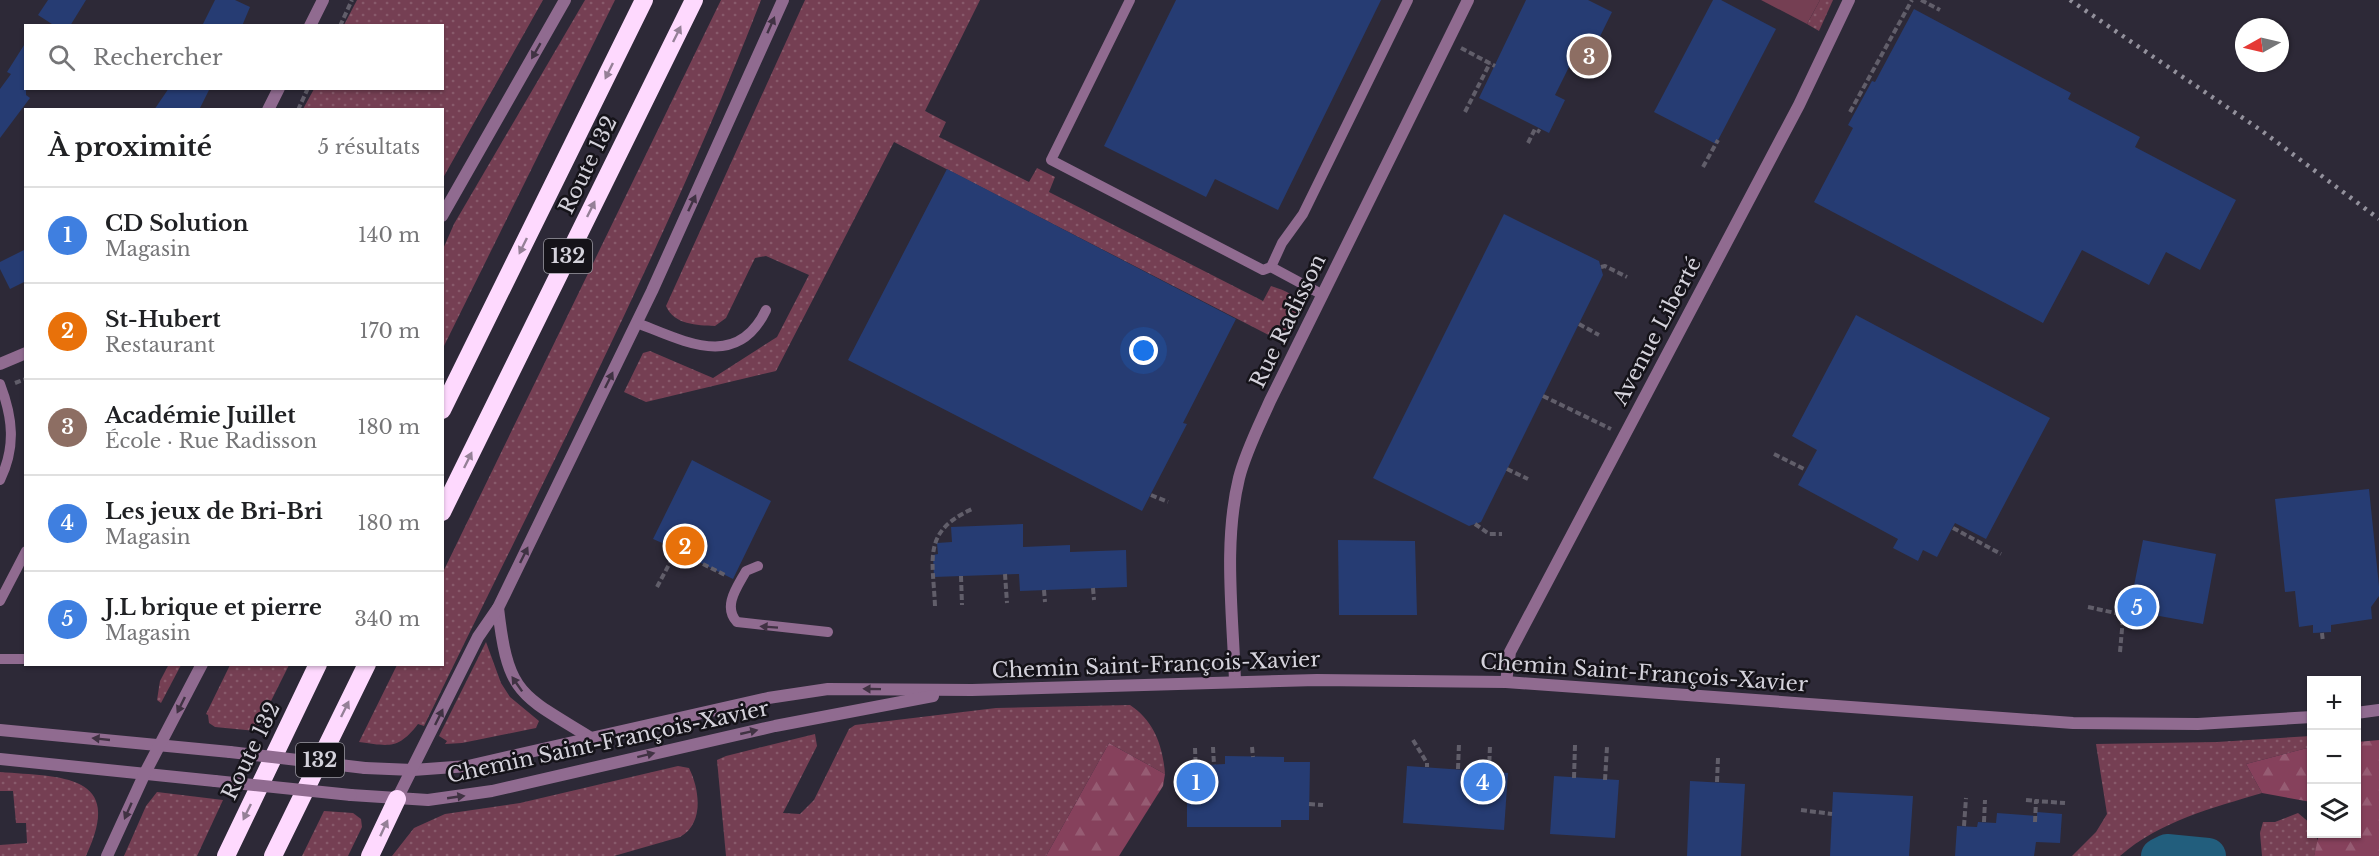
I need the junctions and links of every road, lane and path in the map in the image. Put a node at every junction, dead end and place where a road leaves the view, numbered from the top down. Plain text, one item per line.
1 (323, 0) edge
2 (352, 0) edge
3 (565, 0) edge
4 (644, 0) edge
5 (694, 0) edge
6 (783, 0) edge
7 (1130, 0) edge
8 (1408, 0) edge
9 (1468, 0) edge
10 (1849, 0) edge
11 (1912, 0) edge
12 (1921, 0) edge
13 (1940, 10) dead end
14 (311, 24) edge
15 (341, 24) edge
16 (1448, 41) junction
17 (1490, 63) junction
18 (1495, 66) dead end
19 (278, 90) edge
20 (307, 90) edge
21 (269, 108) edge
22 (299, 108) edge
23 (1465, 112) dead end
24 (1850, 112) dead end
25 (1540, 132) dead end
26 (1718, 140) dead end
27 (1528, 143) dead end
28 (1703, 167) dead end
29 (444, 212) edge
30 (1271, 267) junction
31 (1601, 267) dead end
32 (1627, 277) dead end
33 (1323, 295) junction
34 (766, 310) dead end
35 (637, 323) junction
36 (1579, 324) dead end
37 (1599, 335) dead end
38 (24, 354) edge
39 (0, 364) edge
40 (24, 380) edge
41 (14, 383) dead end
42 (0, 384) edge
43 (1543, 396) dead end
44 (444, 406) edge
45 (1612, 430) dead end
46 (6, 447) edge
47 (1774, 454) dead end
48 (1507, 469) dead end
49 (1806, 470) dead end
50 (1528, 479) dead end
51 (0, 480) edge
52 (1151, 495) dead end
53 (1168, 502) dead end
54 (444, 508) edge
55 (972, 509) dead end
56 (1475, 524) dead end
57 (1953, 528) dead end
58 (1502, 534) dead end
59 (2001, 554) dead end
60 (24, 555) edge
61 (758, 566) dead end
62 (1005, 574) dead end
63 (961, 576) dead end
64 (733, 579) dead end
65 (657, 587) dead end
66 (1093, 588) dead end
67 (1044, 590) dead end
68 (1094, 600) dead end
69 (0, 601) edge
70 (1045, 602) dead end
71 (1007, 603) dead end
72 (962, 605) dead end
73 (935, 606) dead end
74 (2088, 607) dead end
75 (498, 608) junction
76 (2129, 614) dead end
77 (2123, 618) junction
78 (828, 632) dead end
79 (2322, 633) dead end
80 (2324, 642) dead end
81 (2120, 652) dead end
82 (0, 659) edge
83 (24, 659) edge
84 (200, 666) edge
85 (317, 666) edge
86 (367, 666) edge
87 (1235, 682) junction
88 (1506, 682) junction
89 (972, 690) junction
90 (2379, 710) edge
91 (2361, 712) edge
92 (2307, 717) edge
93 (0, 730) edge
94 (591, 738) junction
95 (1413, 740) dead end
96 (1459, 743) dead end
97 (159, 745) junction
98 (1490, 745) dead end
99 (1575, 746) dead end
100 (1213, 747) dead end
101 (1252, 747) dead end
102 (1607, 747) dead end
103 (1195, 748) dead end
104 (1252, 757) dead end
105 (1718, 758) dead end
106 (0, 759) edge
107 (1214, 765) dead end
108 (1427, 767) dead end
109 (1458, 769) dead end
110 (413, 770) junction
111 (1490, 771) dead end
112 (145, 773) junction
113 (1196, 773) dead end
114 (1574, 778) dead end
115 (1605, 780) dead end
116 (1717, 782) dead end
117 (1966, 798) dead end
118 (397, 800) junction
119 (1985, 800) dead end
120 (2026, 800) dead end
121 (2036, 801) junction
122 (2065, 803) dead end
123 (1309, 804) dead end
124 (1323, 805) dead end
125 (1801, 810) dead end
126 (1832, 814) dead end
127 (1984, 822) dead end
128 (2034, 822) dead end
129 (1964, 826) dead end
130 (107, 856) edge
131 (226, 856) edge
132 (273, 856) edge
133 (370, 856) edge

1 - 14 street
2 - 15 path
3 -> 29 street
4 -> 44 highway, Route 132 / 132
54 -> 5 highway, Route 132 / 132
35 -> 6 street
7 - 30 lane
8 - 30 lane
9 - 16 street, Rue Radisson
10 - 88 street, Avenue Liberté
11 - 24 path
12 - 13 path
16 - 17 path
16 - 33 street, Rue Radisson
17 - 18 path
17 - 23 path
19 - 21 street
20 - 22 path
25 - 27 path
26 - 28 path
30 - 33 lane
31 - 32 path
33 - 87 street, Rue Radisson
34 - 35 lane
75 -> 35 street
36 - 37 path
38 - 39 street
40 - 41 path
42 - 46 lane
43 - 45 path
46 - 51 lane
47 - 49 path
48 - 50 path
52 - 53 path
55 - 73 path
56 - 58 path
57 - 59 path
60 - 69 lane
78 -> 61 lane
62 - 71 path
63 - 72 path
64 - 65 path
66 - 68 path
67 - 70 path
74 - 77 path
94 -> 75 street
110 -> 75 street
76 - 77 path
77 - 81 path
79 - 80 path
82 - 83 lane
84 -> 97 street
85 -> 131 highway, Route 132 / 132
132 -> 86 highway, 132
87 - 88 street, Chemin Saint-François-Xavier
87 - 89 street, Chemin Saint-François-Xavier
88 - 92 street, Chemin Saint-François-Xavier
89 -> 94 street, Chemin Saint-François-Xavier
118 -> 89 street, Chemin Saint-François-Xavier
90 - 91 street
97 -> 93 street, Chemin Saint-François-Xavier
94 - 110 street, Chemin Saint-François-Xavier
95 - 108 path
96 - 109 path
97 - 110 street, Chemin Saint-François-Xavier, bridge
97 - 112 street
98 - 111 path
99 - 114 path
100 - 107 path
101 - 104 path
102 - 115 path
103 - 113 path
105 - 116 path
106 - 112 street, Chemin Saint-François-Xavier
110 - 118 street
112 - 118 street, Chemin Saint-François-Xavier, bridge
112 -> 130 street
117 - 129 path
133 -> 118 highway
119 - 127 path
120 - 121 path
121 - 122 path
121 - 128 path
123 - 124 path
125 - 126 path

